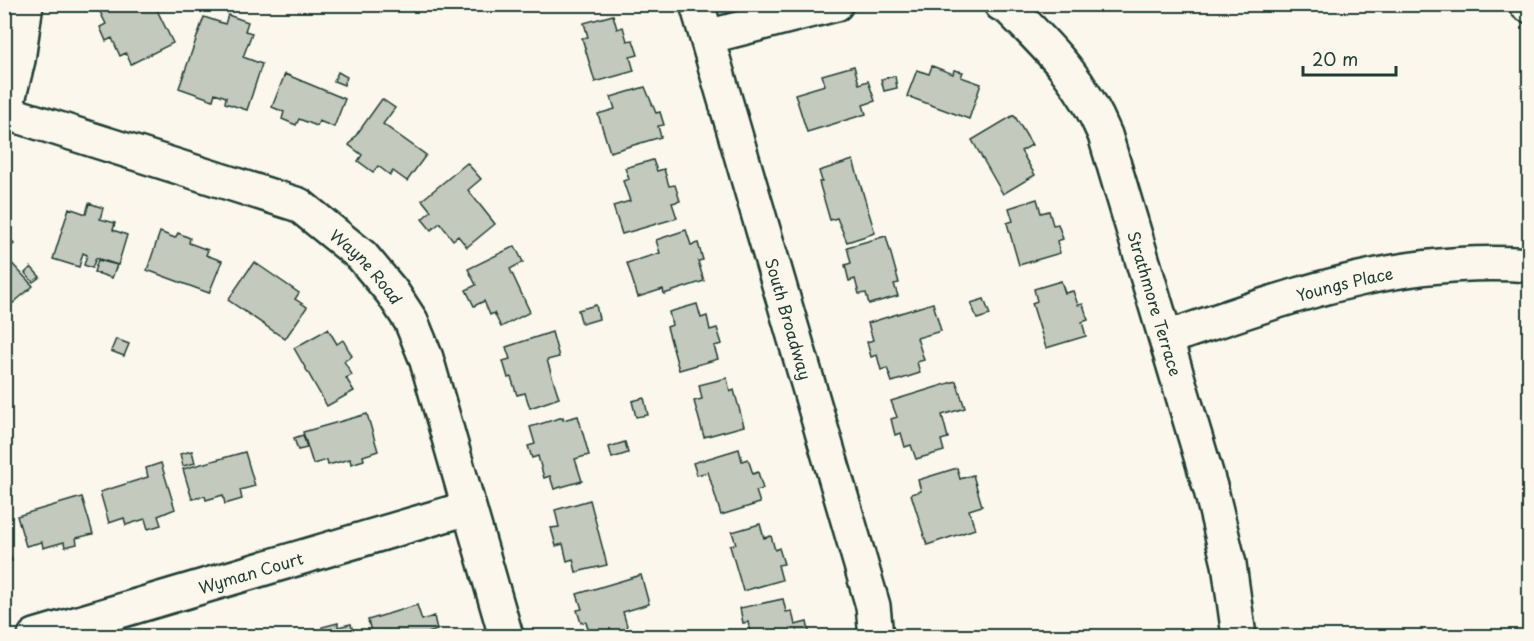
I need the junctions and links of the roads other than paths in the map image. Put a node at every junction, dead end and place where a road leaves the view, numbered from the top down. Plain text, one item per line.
1 (26, 4) edge
2 (697, 4) edge
3 (836, 4) edge
4 (1006, 6) edge
5 (707, 37) junction
6 (5, 113) edge
7 (1530, 265) edge
8 (1167, 338) junction
9 (468, 508) junction
10 (127, 624) edge
11 (35, 636) edge
12 (506, 636) edge
13 (876, 636) edge
14 (1239, 636) edge

1 - 6 street
2 - 5 street, South Broadway
3 - 5 street
4 - 8 street, Strathmore Terrace
5 - 13 street, South Broadway
6 - 9 street, Wayne Road
7 - 8 street, Youngs Place
8 - 14 street, Strathmore Terrace
9 - 10 street, Wyman Court
9 - 12 street, Wayne Road
10 - 11 street, Wyman Court

